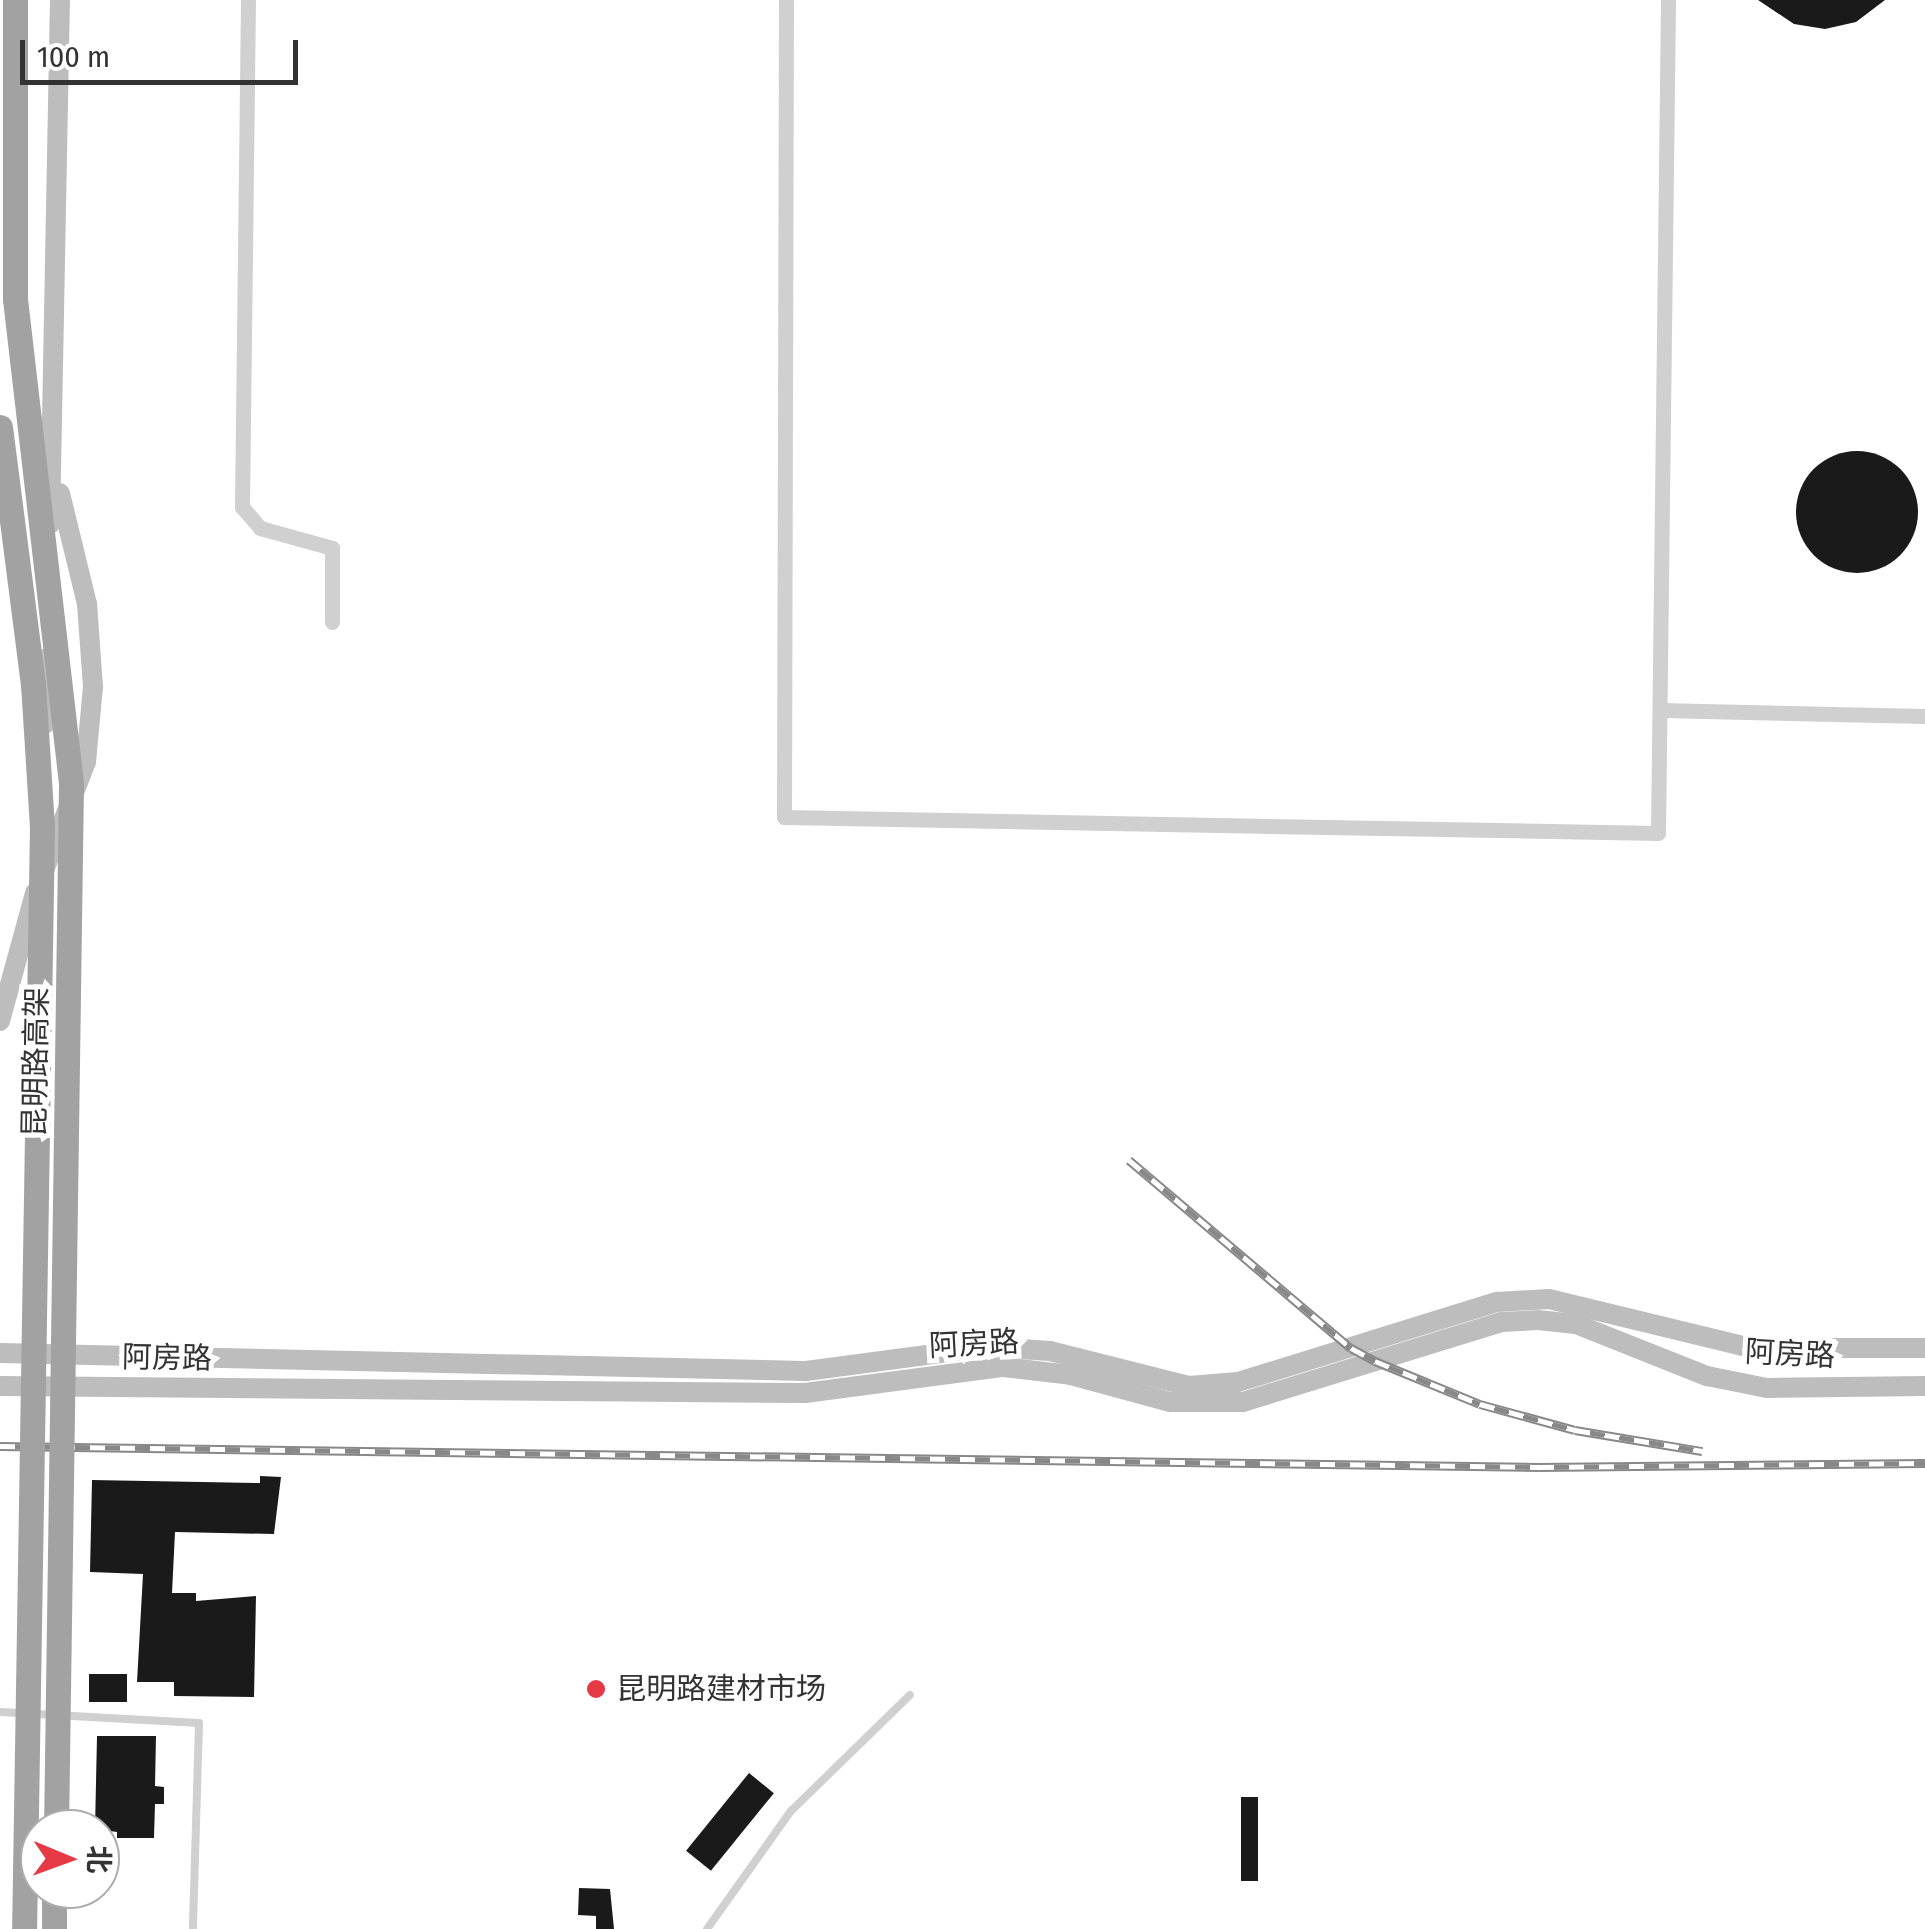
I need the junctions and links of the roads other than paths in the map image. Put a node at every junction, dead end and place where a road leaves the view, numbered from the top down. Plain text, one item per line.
1 (15, 0) edge
2 (60, 0) edge
3 (248, 0) edge
4 (786, 0) edge
5 (1668, 0) edge
6 (0, 427) edge
7 (52, 444) junction
8 (332, 622) dead end
9 (1660, 710) junction
10 (1925, 716) edge
11 (34, 892) junction
12 (0, 1022) edge
13 (1925, 1348) edge
14 (0, 1353) edge
15 (0, 1386) edge
16 (1925, 1386) edge
17 (910, 1695) dead end
18 (0, 1712) edge
19 (56, 1809) edge
20 (24, 1929) edge
21 (193, 1929) edge
22 (707, 1929) edge

1 - 19 highway, 昆明路高架, bridge
2 - 7 main road
3 - 8 street
4 - 9 street
5 - 9 street
6 - 20 highway, 昆明路高架, bridge
7 - 11 main road
7 - 11 main road
9 - 10 street
11 - 12 main road
13 - 14 main road, 阿房路
15 - 16 main road, 阿房路
17 - 22 lane
18 - 21 lane

